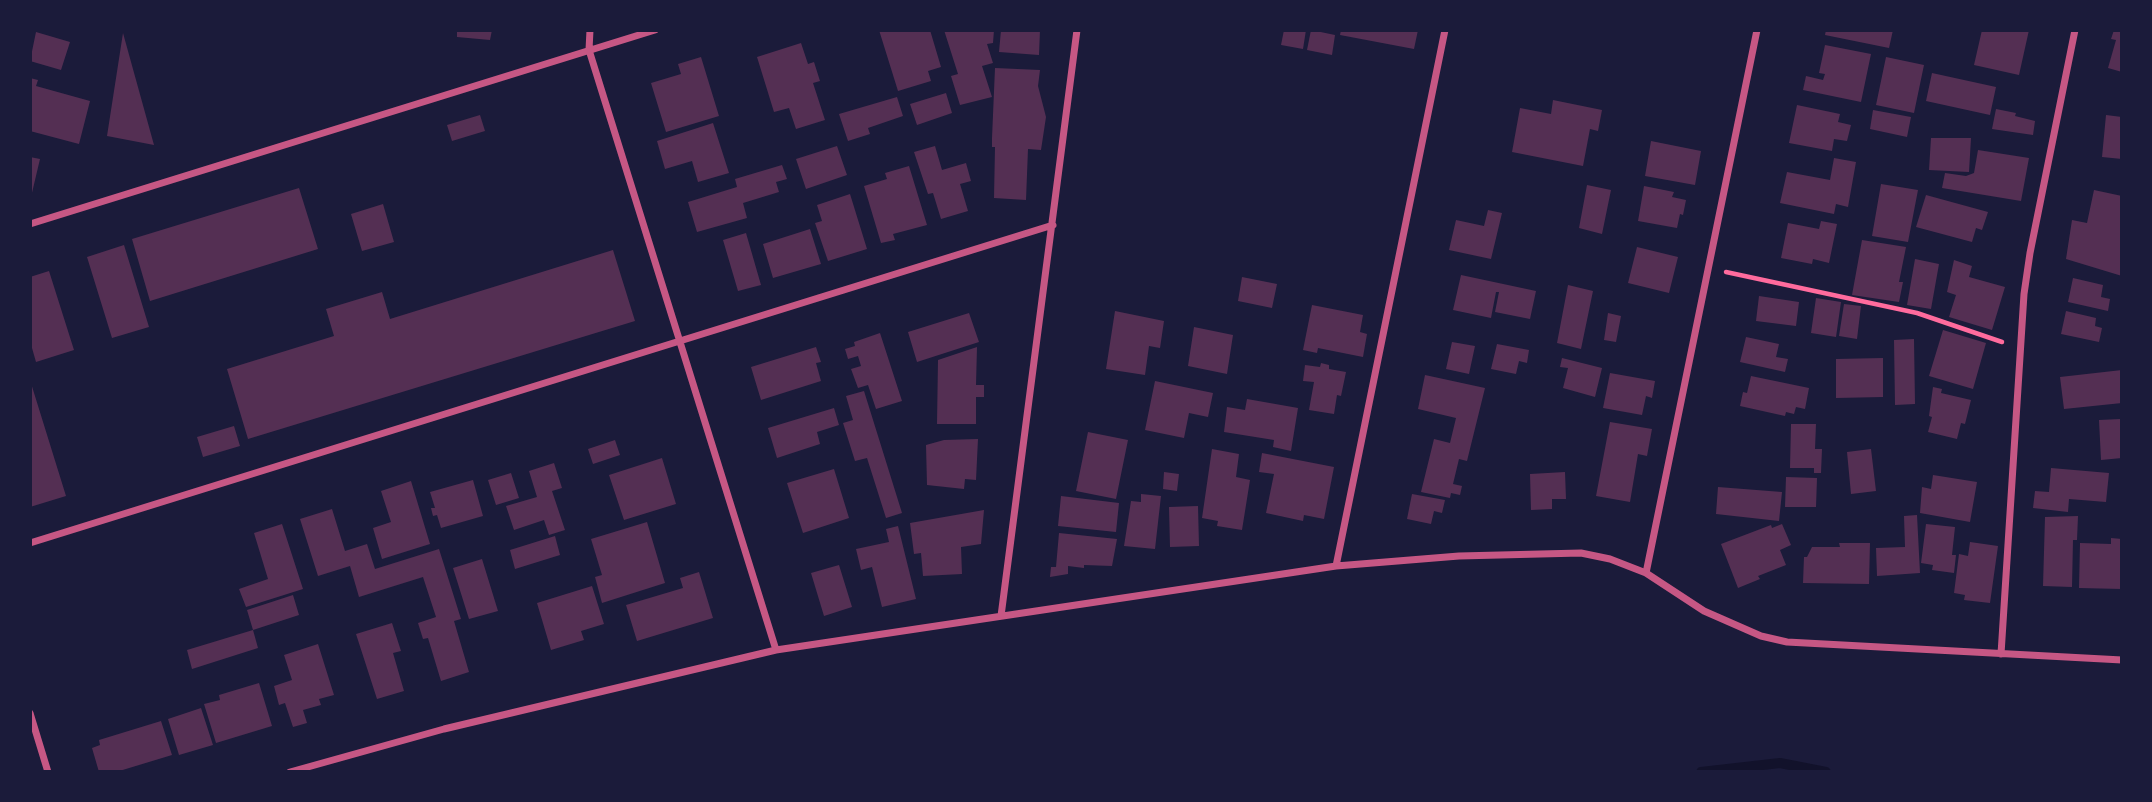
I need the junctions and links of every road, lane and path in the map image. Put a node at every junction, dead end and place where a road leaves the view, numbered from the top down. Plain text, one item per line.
1 (590, 30) edge
2 (655, 30) edge
3 (1077, 30) edge
4 (1445, 30) edge
5 (1757, 30) edge
6 (2075, 30) edge
7 (589, 50) junction
8 (30, 224) edge
9 (1053, 225) junction
10 (1709, 269) junction
11 (680, 341) junction
12 (2019, 348) junction
13 (30, 543) edge
14 (1336, 566) junction
15 (1646, 573) junction
16 (1001, 616) junction
17 (776, 650) junction
18 (2001, 654) junction
19 (2122, 660) edge
20 (30, 713) edge
21 (48, 772) edge
22 (290, 772) edge

1 - 7 street
2 - 7 street
3 - 9 street
4 - 14 street
5 - 10 street
6 - 12 street
7 - 8 street
7 - 11 street
9 - 11 street
9 - 16 street
10 - 12 path
10 - 15 street
11 - 13 street
11 - 17 street
12 - 18 street
14 - 15 street
14 - 16 street
15 - 18 street
16 - 17 street
17 - 22 street
18 - 19 street
20 - 21 street

